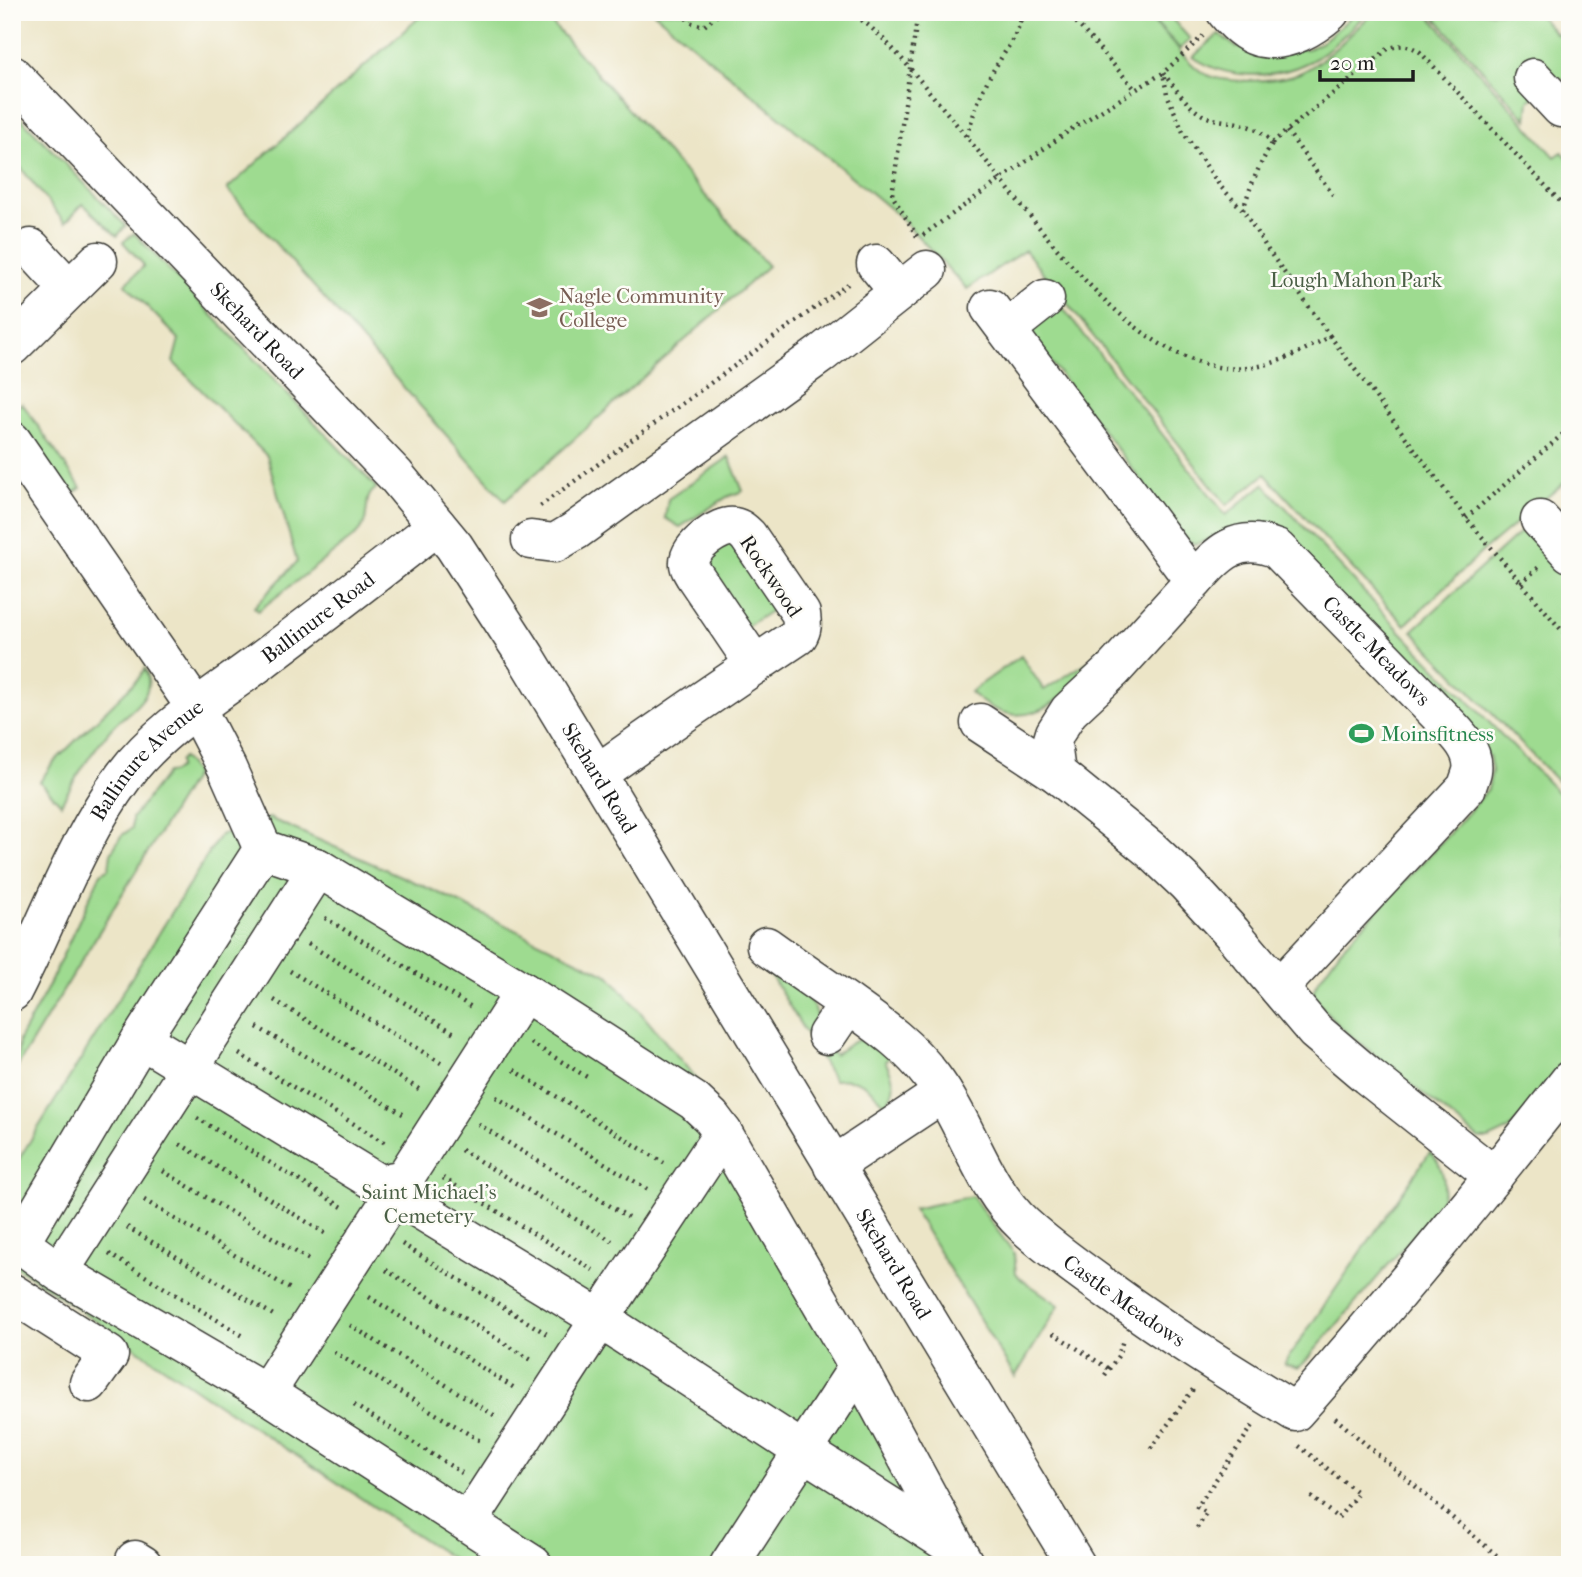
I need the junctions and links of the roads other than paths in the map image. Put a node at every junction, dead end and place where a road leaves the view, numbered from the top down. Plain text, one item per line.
1 (1226, 12) edge
2 (1330, 12) edge
3 (12, 75) edge
4 (1533, 78) dead end
5 (1558, 111) edge
6 (32, 248) dead end
7 (98, 261) dead end
8 (905, 266) road end
9 (69, 289) junction
10 (1045, 299) dead end
11 (12, 346) edge
12 (12, 441) edge
13 (1540, 520) dead end
14 (437, 526) junction
15 (531, 540) dead end
16 (1570, 554) edge
17 (1194, 582) junction
18 (755, 665) dead end
19 (196, 708) junction
20 (979, 723) dead end
21 (1056, 773) junction
22 (597, 774) junction
23 (263, 849) junction
24 (318, 868) junction
25 (766, 946) dead end
26 (21, 950) edge
27 (1279, 988) junction
28 (12, 992) edge
29 (524, 992) junction
30 (848, 1004) junction
31 (827, 1035) dead end
32 (141, 1038) junction
33 (190, 1069) junction
34 (1570, 1080) edge
35 (943, 1093) junction
36 (723, 1133) junction
37 (833, 1166) junction
38 (1494, 1176) junction
39 (395, 1194) junction
40 (16, 1240) edge
41 (59, 1272) junction
42 (12, 1293) edge
43 (600, 1319) junction
44 (858, 1367) junction
45 (99, 1369) dead end
46 (266, 1393) junction
47 (803, 1451) junction
48 (468, 1522) junction
49 (961, 1556) edge
50 (533, 1565) edge
51 (729, 1565) edge
52 (1076, 1565) edge

1 - 2 street
3 - 14 street, Skehard Road
4 - 5 street
6 - 9 street
7 - 9 street
8 - 15 street
9 - 11 street
10 - 17 street
12 - 19 street, Ballinure Avenue
13 - 16 street
14 - 19 street, Ballinure Road
14 - 22 street, Skehard Road
17 - 21 street, Castle Meadows
17 - 27 street, Castle Meadows
18 - 22 street
19 - 23 street
19 - 26 street, Ballinure Avenue
20 - 21 street
21 - 27 street
22 - 37 street, Skehard Road
23 - 24 street
23 - 32 street
24 - 29 street
24 - 33 street
25 - 30 street, Castle Meadows
26 - 28 street, Ballinure Avenue
27 - 38 street
29 - 36 street
29 - 39 street
30 - 31 street
30 - 35 street, Castle Meadows
32 - 33 street
32 - 40 street
33 - 39 street
33 - 41 street
34 - 38 street, Castle Meadows
35 - 37 street
35 - 38 street, Castle Meadows
36 - 43 street
36 - 44 street
37 - 52 street, Skehard Road
39 - 43 street
39 - 46 street
40 - 41 street
41 - 46 street
42 - 45 street
43 - 47 street
43 - 48 street
44 - 47 street
44 - 49 street
46 - 48 street
47 - 49 street
47 - 51 street
48 - 50 street

